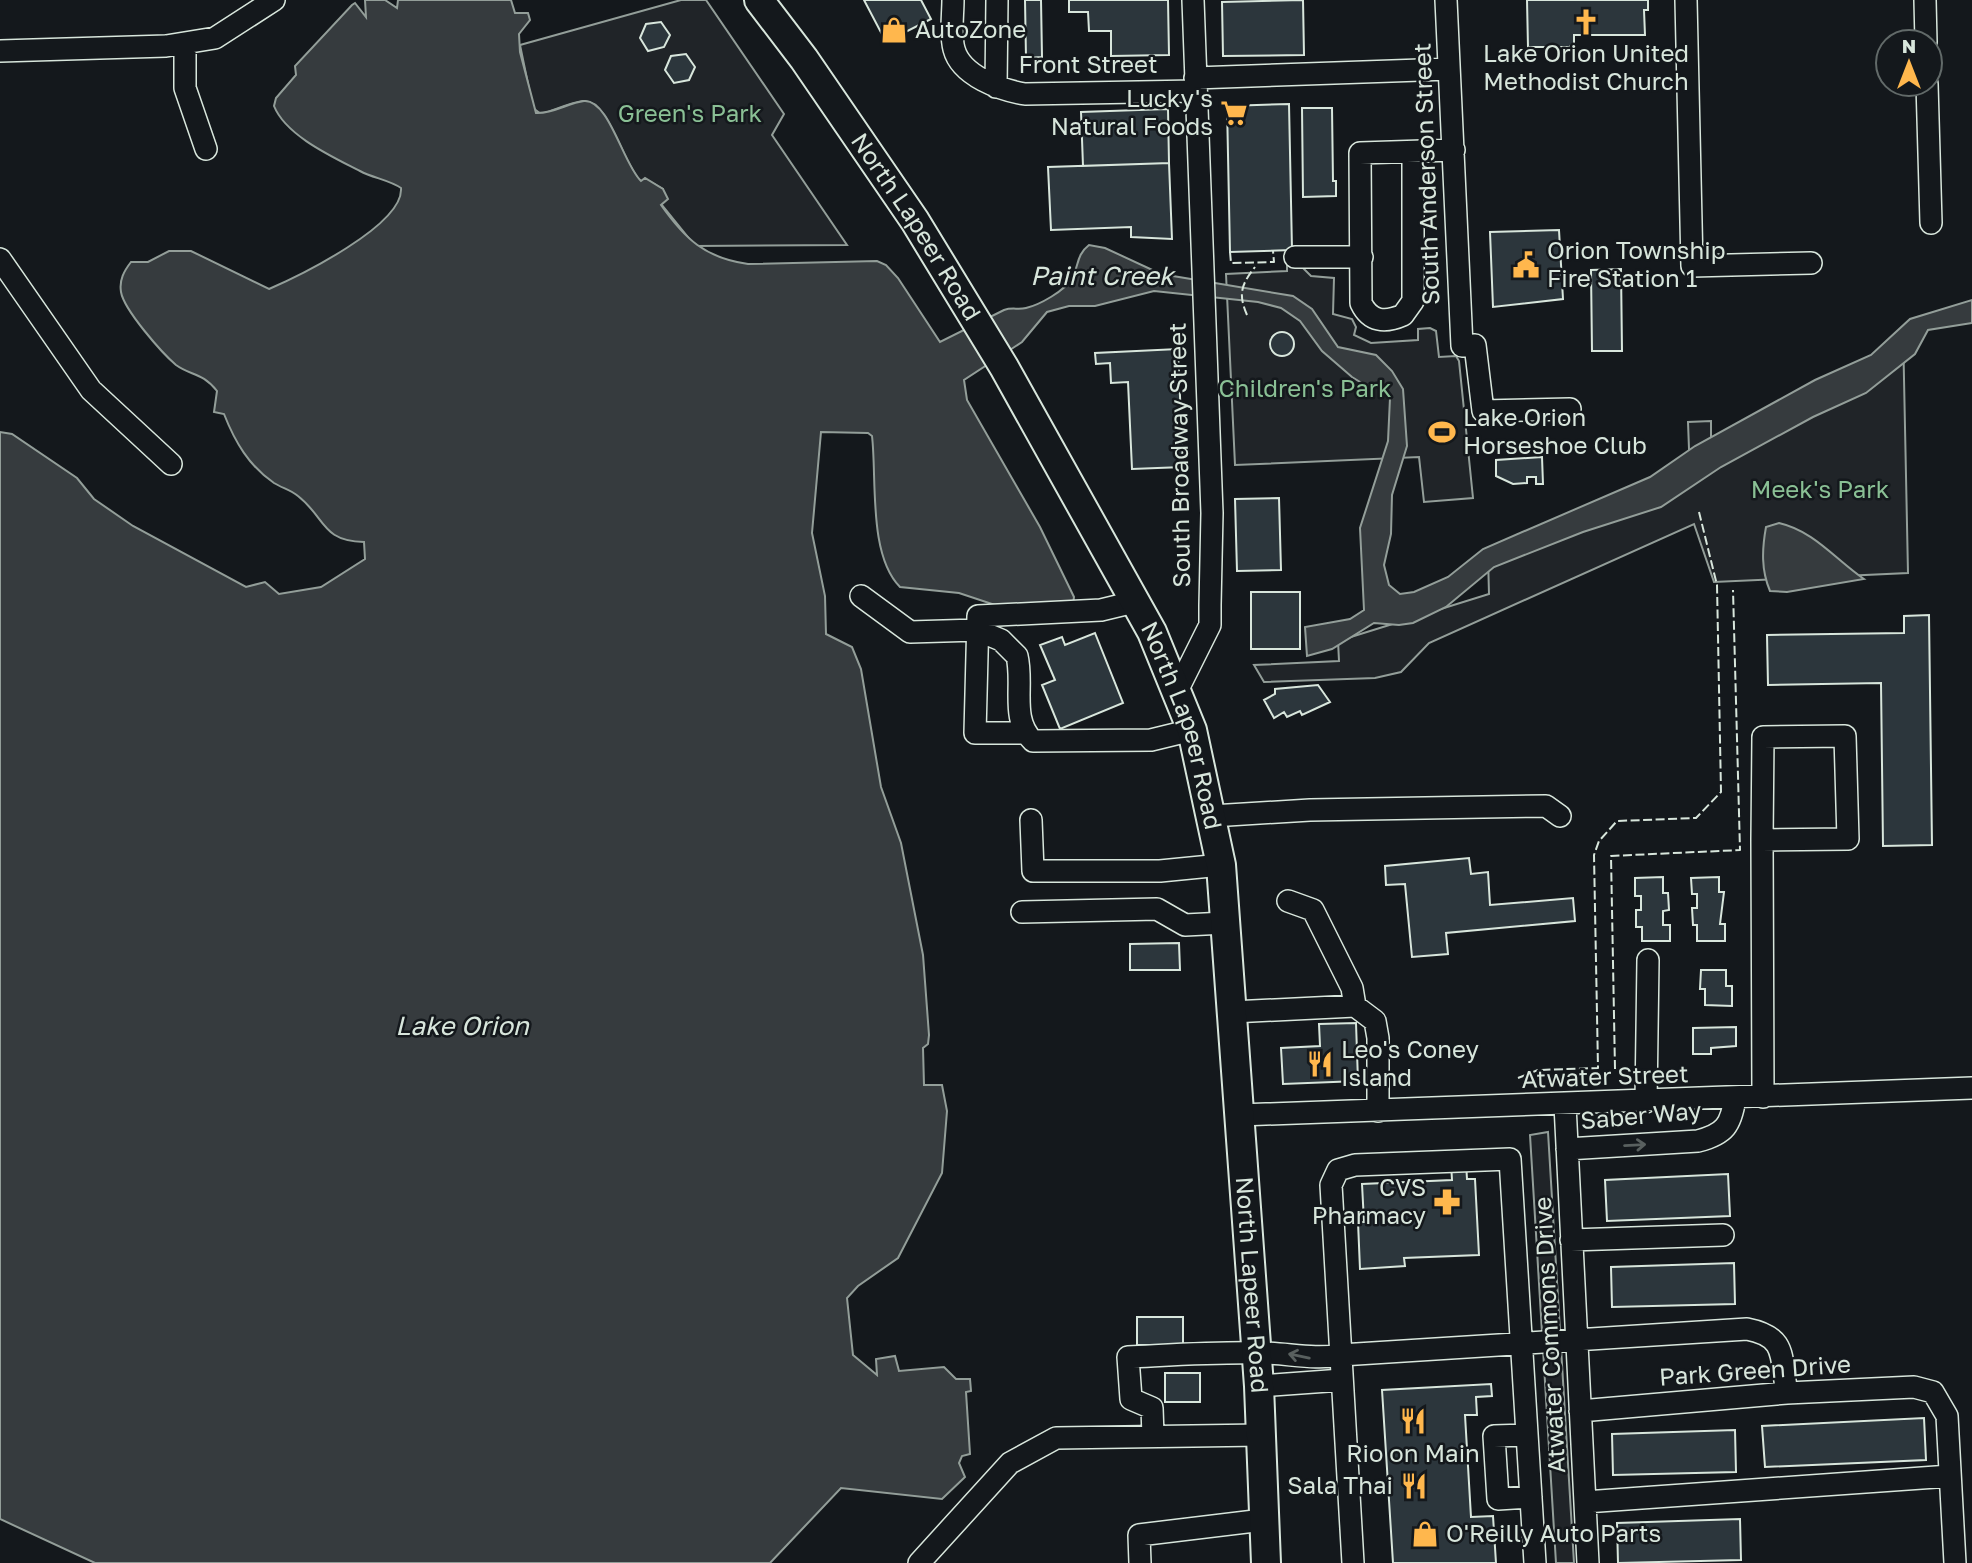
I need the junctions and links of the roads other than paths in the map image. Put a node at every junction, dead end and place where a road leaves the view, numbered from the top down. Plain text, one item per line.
1 (274, 0) edge
2 (759, 0) edge
3 (953, 0) edge
4 (997, 0) edge
5 (1193, 0) edge
6 (1446, 0) edge
7 (1686, 0) edge
8 (1925, 0) edge
9 (1926, 28) edge
10 (185, 43) junction
11 (0, 51) edge
12 (1449, 69) junction
13 (1195, 84) junction
14 (996, 87) junction
15 (1927, 98) edge
16 (206, 149) dead end
17 (1454, 150) junction
18 (1413, 152) junction
19 (1931, 223) dead end
20 (1295, 257) dead end
21 (1362, 257) junction
22 (0, 259) edge
23 (1811, 263) dead end
24 (1570, 409) dead end
25 (171, 464) dead end
26 (861, 596) dead end
27 (1134, 601) junction
28 (977, 631) junction
29 (1177, 691) junction
30 (1192, 730) junction
31 (1025, 733) junction
32 (1212, 816) junction
33 (1560, 816) dead end
34 (1031, 820) dead end
35 (1762, 840) junction
36 (1221, 865) junction
37 (1160, 870) junction
38 (1287, 901) dead end
39 (1157, 909) junction
40 (1022, 912) dead end
41 (1225, 923) junction
42 (1648, 960) dead end
43 (1355, 1006) junction
44 (1232, 1012) junction
45 (1972, 1088) edge
46 (1763, 1097) junction
47 (1735, 1098) junction
48 (1646, 1102) junction
49 (1565, 1105) junction
50 (1378, 1111) junction
51 (1240, 1115) junction
52 (1567, 1149) junction
53 (1723, 1234) dead end
54 (1571, 1240) junction
55 (1577, 1342) junction
56 (1523, 1345) junction
57 (1257, 1352) junction
58 (1341, 1355) junction
59 (1342, 1380) junction
60 (1259, 1386) junction
61 (1787, 1393) junction
62 (1580, 1411) junction
63 (1261, 1435) junction
64 (1527, 1435) junction
65 (1153, 1436) junction
66 (1950, 1476) junction
67 (1531, 1497) junction
68 (1584, 1502) junction
69 (1263, 1520) junction
70 (919, 1563) edge
71 (1140, 1563) edge
72 (1266, 1563) edge
73 (1353, 1563) edge
74 (1535, 1563) edge
75 (1588, 1563) edge
76 (1955, 1563) edge

1 - 10 street
2 - 27 main road, North Lapeer Road
3 - 14 street, Front Street
4 - 14 street
5 - 13 street, South Broadway Street
6 - 12 street, South Anderson Street
7 - 23 street
8 - 9 street
10 - 11 street
10 - 16 street
12 - 13 street, Front Street
12 - 17 street, South Anderson Street
13 - 14 street, Front Street
13 - 29 street, South Broadway Street
15 - 19 street
17 - 18 street
17 - 24 street, South Anderson Street
18 - 21 street
18 - 21 street
20 - 21 street
22 - 25 street
26 - 28 street
27 - 28 street
27 - 29 main road, North Lapeer Road
28 - 31 street
28 - 31 street
29 - 30 main road, North Lapeer Road
30 - 31 street
30 - 32 main road, North Lapeer Road
32 - 33 street
32 - 36 main road, North Lapeer Road
34 - 37 street
35 - 35 street
35 - 46 street
36 - 37 street
36 - 41 main road, North Lapeer Road
37 - 39 street
38 - 43 street
39 - 40 street
39 - 41 street
41 - 44 main road, North Lapeer Road
42 - 48 street
43 - 44 street
43 - 50 street
44 - 51 main road, North Lapeer Road
45 - 46 street, Atwater Street
46 - 47 street, Atwater Street
47 - 48 street, Atwater Street
52 -> 47 street, Saber Way
48 - 49 street, Atwater Street
49 - 50 street, Atwater Street
49 - 52 street, Atwater Commons Drive
50 - 51 street, Atwater Street
51 - 57 main road, North Lapeer Road
52 - 54 street, Atwater Commons Drive
53 - 54 street
54 - 55 street, Atwater Commons Drive
55 - 56 street
55 - 61 street
55 - 62 street, Atwater Commons Drive
56 - 58 street
56 - 58 street
56 - 64 street
58 -> 57 street
57 - 60 main road, North Lapeer Road
57 - 65 street
58 - 59 street
59 - 60 street
59 - 73 street
60 - 63 main road, North Lapeer Road
61 - 62 street, Park Green Drive
61 - 66 street, Park Green Drive
62 - 68 street, Atwater Commons Drive
63 - 65 street
63 - 69 main road, North Lapeer Road
64 - 67 street
64 - 67 street
65 - 70 street
66 - 68 street
66 - 76 street
67 - 74 street
68 - 75 street, Atwater Commons Drive
69 - 71 street
69 - 72 main road, North Lapeer Road

